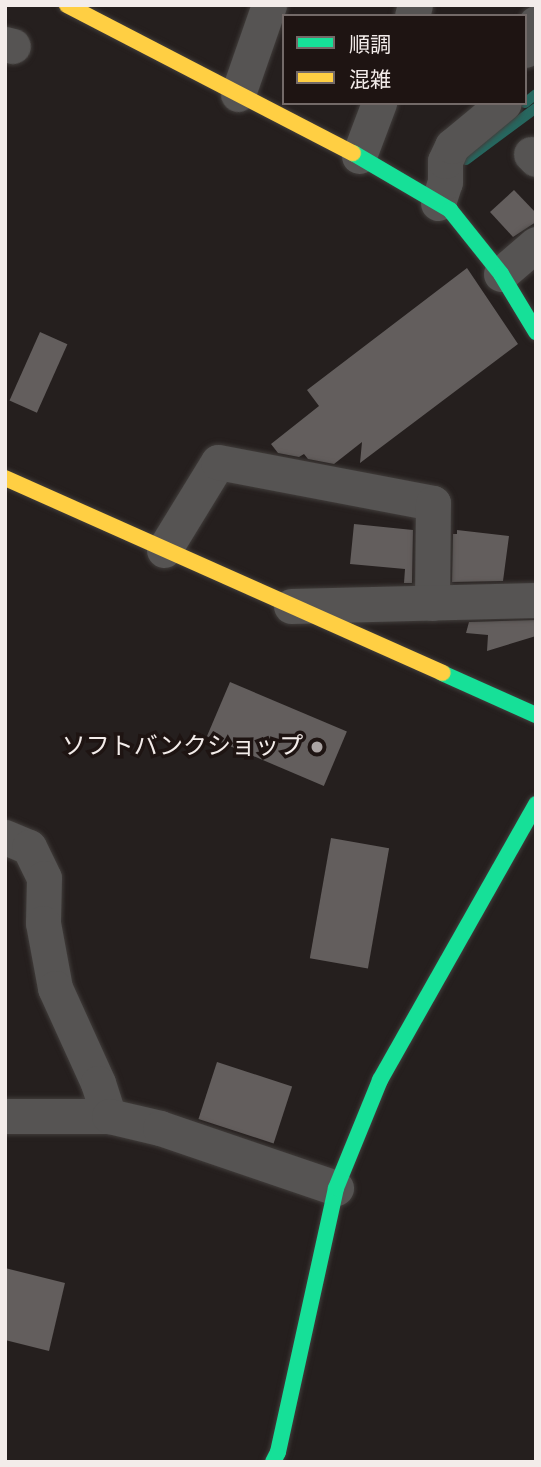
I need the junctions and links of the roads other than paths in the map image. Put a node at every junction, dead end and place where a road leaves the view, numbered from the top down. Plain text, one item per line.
1 (67, 5) edge
2 (270, 5) edge
3 (104, 13) edge
4 (536, 23) edge
5 (527, 45) edge
6 (238, 94) junction
7 (378, 105) edge
8 (503, 105) edge
9 (362, 149) junction
10 (441, 192) junction
11 (518, 259) edge
12 (536, 332) edge
13 (5, 478) edge
14 (164, 550) junction
15 (536, 600) edge
16 (432, 603) junction
17 (290, 606) junction
18 (536, 715) edge
19 (536, 804) edge
20 (5, 837) edge
21 (5, 1116) edge
22 (109, 1116) junction
23 (336, 1188) junction
24 (273, 1462) edge

1 - 3 street
2 - 6 street
3 - 6 street
4 - 5 street
6 - 9 street
7 - 9 street
8 - 10 street
9 - 10 street
10 - 11 street
11 - 12 street
13 - 14 street
14 - 16 street
14 - 17 street
15 - 16 street
16 - 17 street
17 - 18 street
19 - 23 street
20 - 22 street
21 - 22 street
22 - 23 street
23 - 24 street

